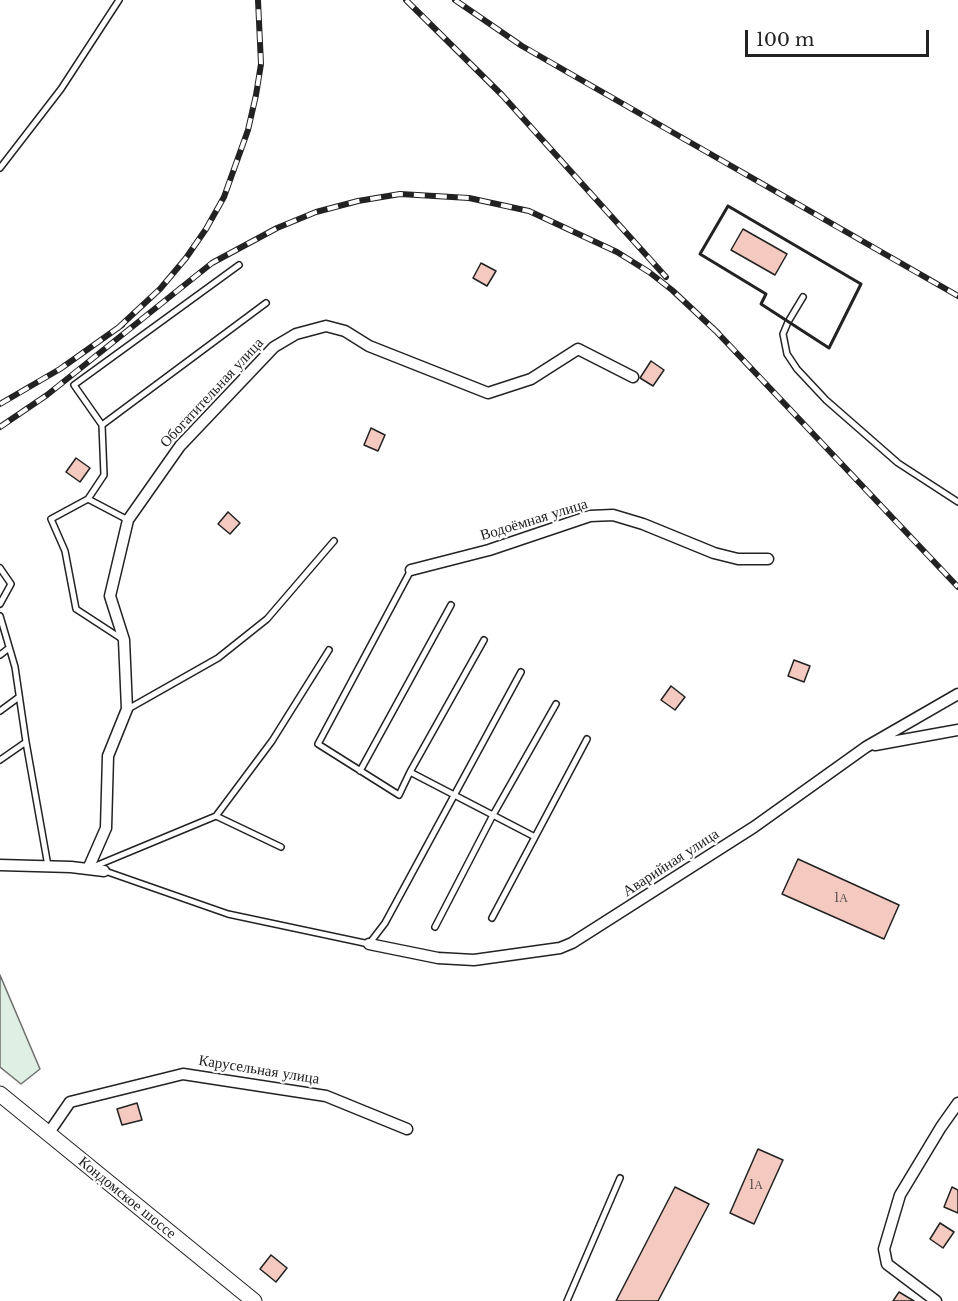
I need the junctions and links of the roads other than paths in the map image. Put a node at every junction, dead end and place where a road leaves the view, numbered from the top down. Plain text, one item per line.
1 (118, 0) edge
2 (0, 168) edge
3 (239, 265) dead end
4 (804, 297) dead end
5 (266, 303) dead end
6 (633, 377) dead end
7 (102, 425) junction
8 (88, 500) junction
9 (958, 502) edge
10 (128, 520) junction
11 (334, 541) dead end
12 (768, 560) dead end
13 (0, 568) edge
14 (411, 570) joint
15 (0, 604) edge
16 (451, 605) dead end
17 (0, 615) edge
18 (124, 640) junction
19 (484, 640) dead end
20 (9, 648) junction
21 (328, 650) dead end
22 (0, 655) edge
23 (521, 672) dead end
24 (958, 694) edge
25 (20, 697) junction
26 (556, 704) dead end
27 (127, 709) junction
28 (0, 711) edge
29 (958, 730) edge
30 (586, 739) dead end
31 (26, 742) junction
32 (866, 747) junction
33 (0, 760) edge
34 (360, 771) junction
35 (410, 772) junction
36 (454, 795) junction
37 (493, 815) junction
38 (216, 816) junction
39 (534, 837) junction
40 (280, 847) dead end
41 (0, 865) edge
42 (48, 866) junction
43 (88, 869) junction
44 (105, 871) joint
45 (492, 918) dead end
46 (435, 927) dead end
47 (369, 944) junction
48 (0, 1094) edge
49 (958, 1103) edge
50 (407, 1129) dead end
51 (48, 1134) junction
52 (620, 1178) dead end
53 (254, 1301) edge
54 (567, 1301) edge
55 (936, 1301) edge

1 - 2 lane
3 - 7 lane
4 - 9 lane
5 - 7 lane
6 - 10 street, Обогатительная улица
7 - 8 lane
8 - 10 lane
8 - 18 lane
10 - 18 street, Обогатительная улица
11 - 27 lane
12 - 14 street, Водоёмная улица
13 - 15 lane
14 - 34 lane
16 - 34 lane
17 - 20 lane
18 - 27 street, Обогатительная улица
19 - 35 lane
20 - 22 lane
20 - 25 lane
21 - 38 lane
23 - 36 lane
24 - 32 street, Аварийная улица
25 - 28 lane
25 - 31 lane
26 - 37 lane
27 - 43 street, Обогатительная улица
29 - 32 street
30 - 39 lane
31 - 33 lane
31 - 42 lane
32 - 47 street, Аварийная улица
34 - 35 lane
35 - 36 lane
36 - 37 lane
36 - 47 lane
37 - 39 lane
37 - 46 lane
38 - 40 lane
38 - 43 lane
39 - 45 lane
41 - 42 street
42 - 43 street
43 - 44 street
44 - 47 lane
48 - 51 street, Кондомское шоссе
49 - 55 street
50 - 51 street, Карусельная улица
51 - 53 street, Кондомское шоссе
52 - 54 lane

